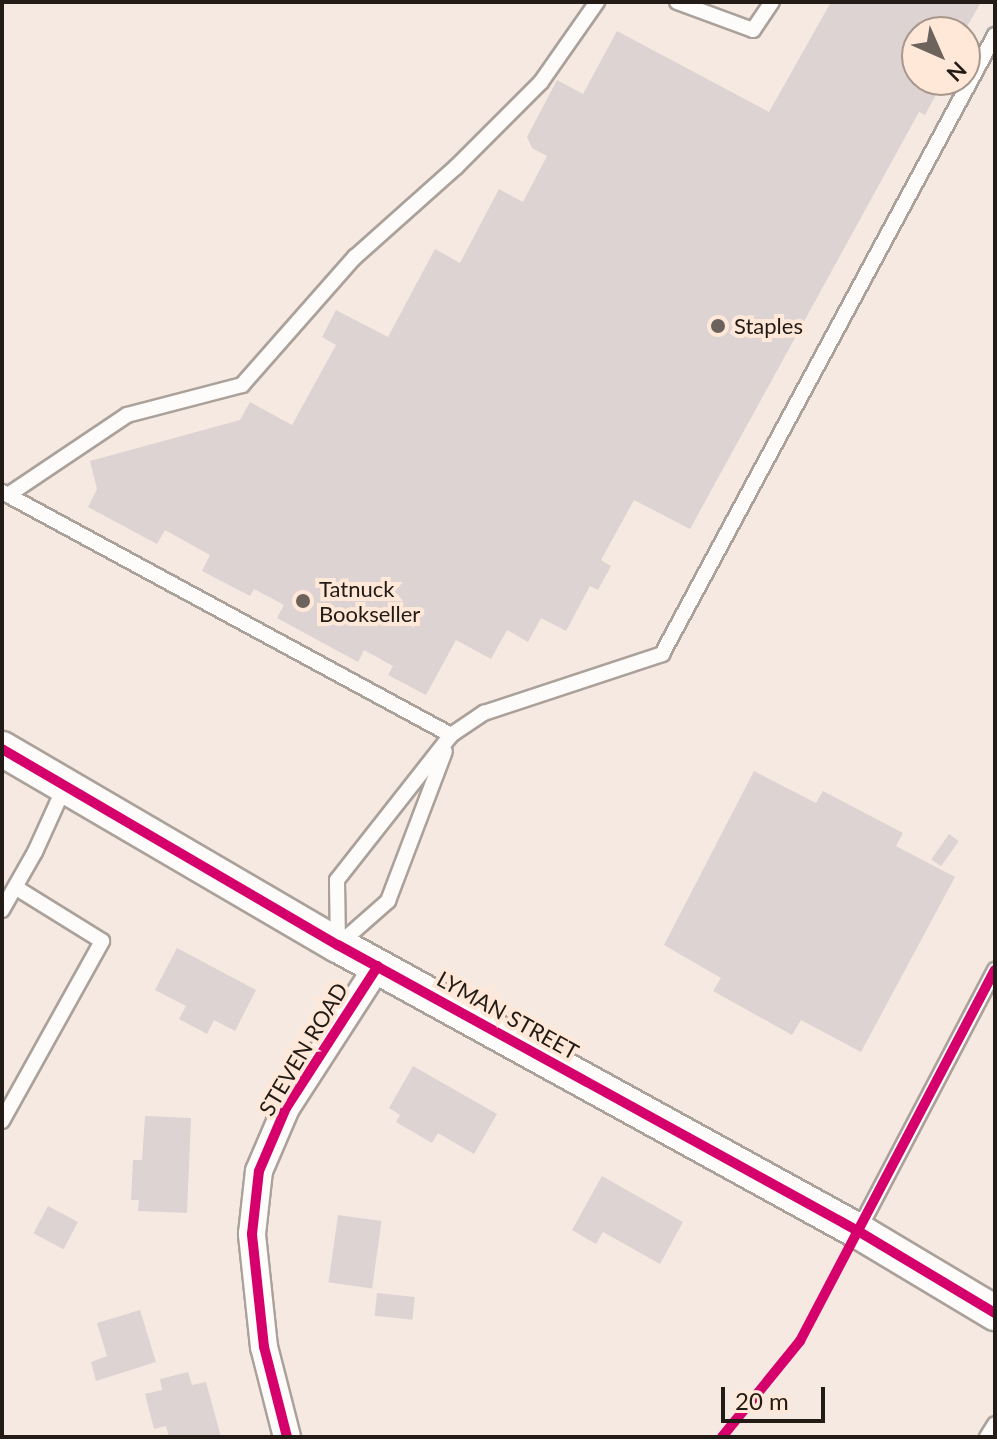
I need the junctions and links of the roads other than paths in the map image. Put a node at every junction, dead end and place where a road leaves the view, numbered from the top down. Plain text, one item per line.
1 (597, 2) edge
2 (677, 2) edge
3 (772, 2) edge
4 (995, 35) edge
5 (5, 493) edge
6 (451, 735) junction
7 (2, 749) edge
8 (65, 785) junction
9 (15, 887) junction
10 (2, 910) edge
11 (338, 945) junction
12 (378, 966) junction
13 (995, 970) edge
14 (2, 1121) edge
15 (858, 1231) junction
16 (995, 1313) edge
17 (995, 1424) edge
18 (287, 1437) edge
19 (987, 1437) edge

1 - 5 lane
2 - 3 lane
4 - 6 lane
5 - 6 lane
6 - 11 lane
6 - 11 lane
7 - 8 street, LYMAN STREET
8 - 9 lane
8 - 11 street, LYMAN STREET
9 - 10 lane
9 - 14 lane
11 - 12 street, LYMAN STREET
12 - 15 street, LYMAN STREET
12 - 18 street, STEVEN ROAD
13 - 15 lane
15 - 16 street, LYMAN STREET
17 - 19 lane

